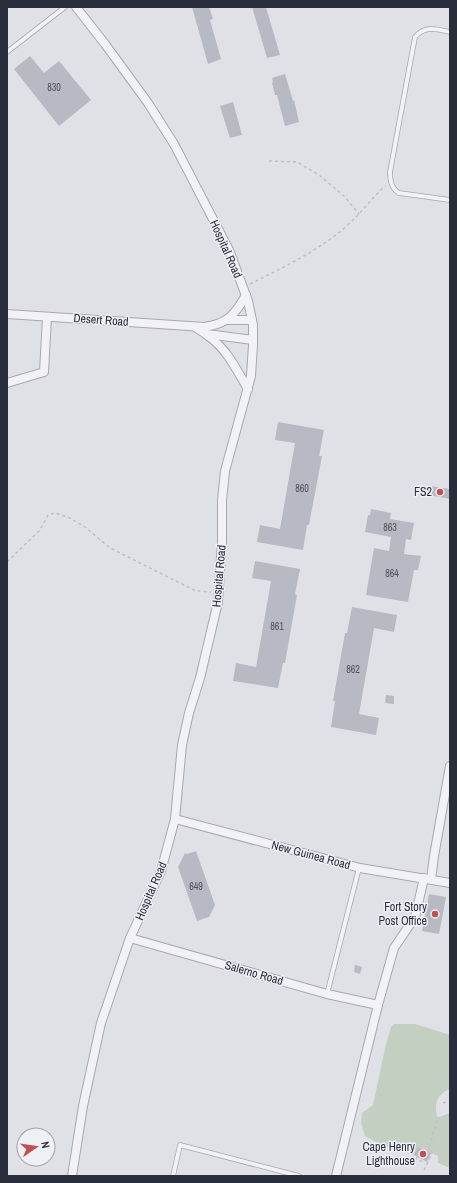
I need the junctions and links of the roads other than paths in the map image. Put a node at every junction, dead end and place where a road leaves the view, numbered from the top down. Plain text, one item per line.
1 (65, 7) edge
2 (76, 7) edge
3 (450, 32) edge
4 (7, 52) edge
5 (450, 200) edge
6 (244, 291) junction
7 (7, 314) edge
8 (47, 317) junction
9 (227, 320) junction
10 (252, 320) junction
11 (194, 327) junction
12 (206, 334) junction
13 (253, 340) junction
14 (7, 383) edge
15 (248, 389) junction
16 (450, 766) edge
17 (175, 819) junction
18 (360, 868) junction
19 (428, 879) junction
20 (450, 883) edge
21 (130, 938) junction
22 (327, 994) junction
23 (378, 1005) junction
24 (72, 1176) edge
25 (173, 1176) edge
26 (299, 1176) edge
27 (336, 1176) edge

1 - 4 lane
2 - 6 street, Hospital Road
3 - 5 lane
6 - 9 street
6 - 10 street, Hospital Road
7 - 8 street, Desert Road
8 - 11 street, Desert Road
8 - 14 street
9 - 10 street, Desert Road
9 - 11 street, Desert Road
10 - 13 street, Hospital Road
11 - 12 street, Desert Road
12 - 13 street, Desert Road
12 - 15 street, Desert Road
13 - 15 street, Hospital Road
15 - 17 street, Hospital Road
16 - 19 street
17 - 18 street, New Guinea Road
17 - 21 street, Hospital Road
18 - 19 street, New Guinea Road
18 - 22 lane
19 - 20 street, New Guinea Road
19 - 23 street
21 - 22 street, Salerno Road
21 - 24 street, Hospital Road
22 - 23 street, Salerno Road
23 - 27 street
25 - 26 lane

